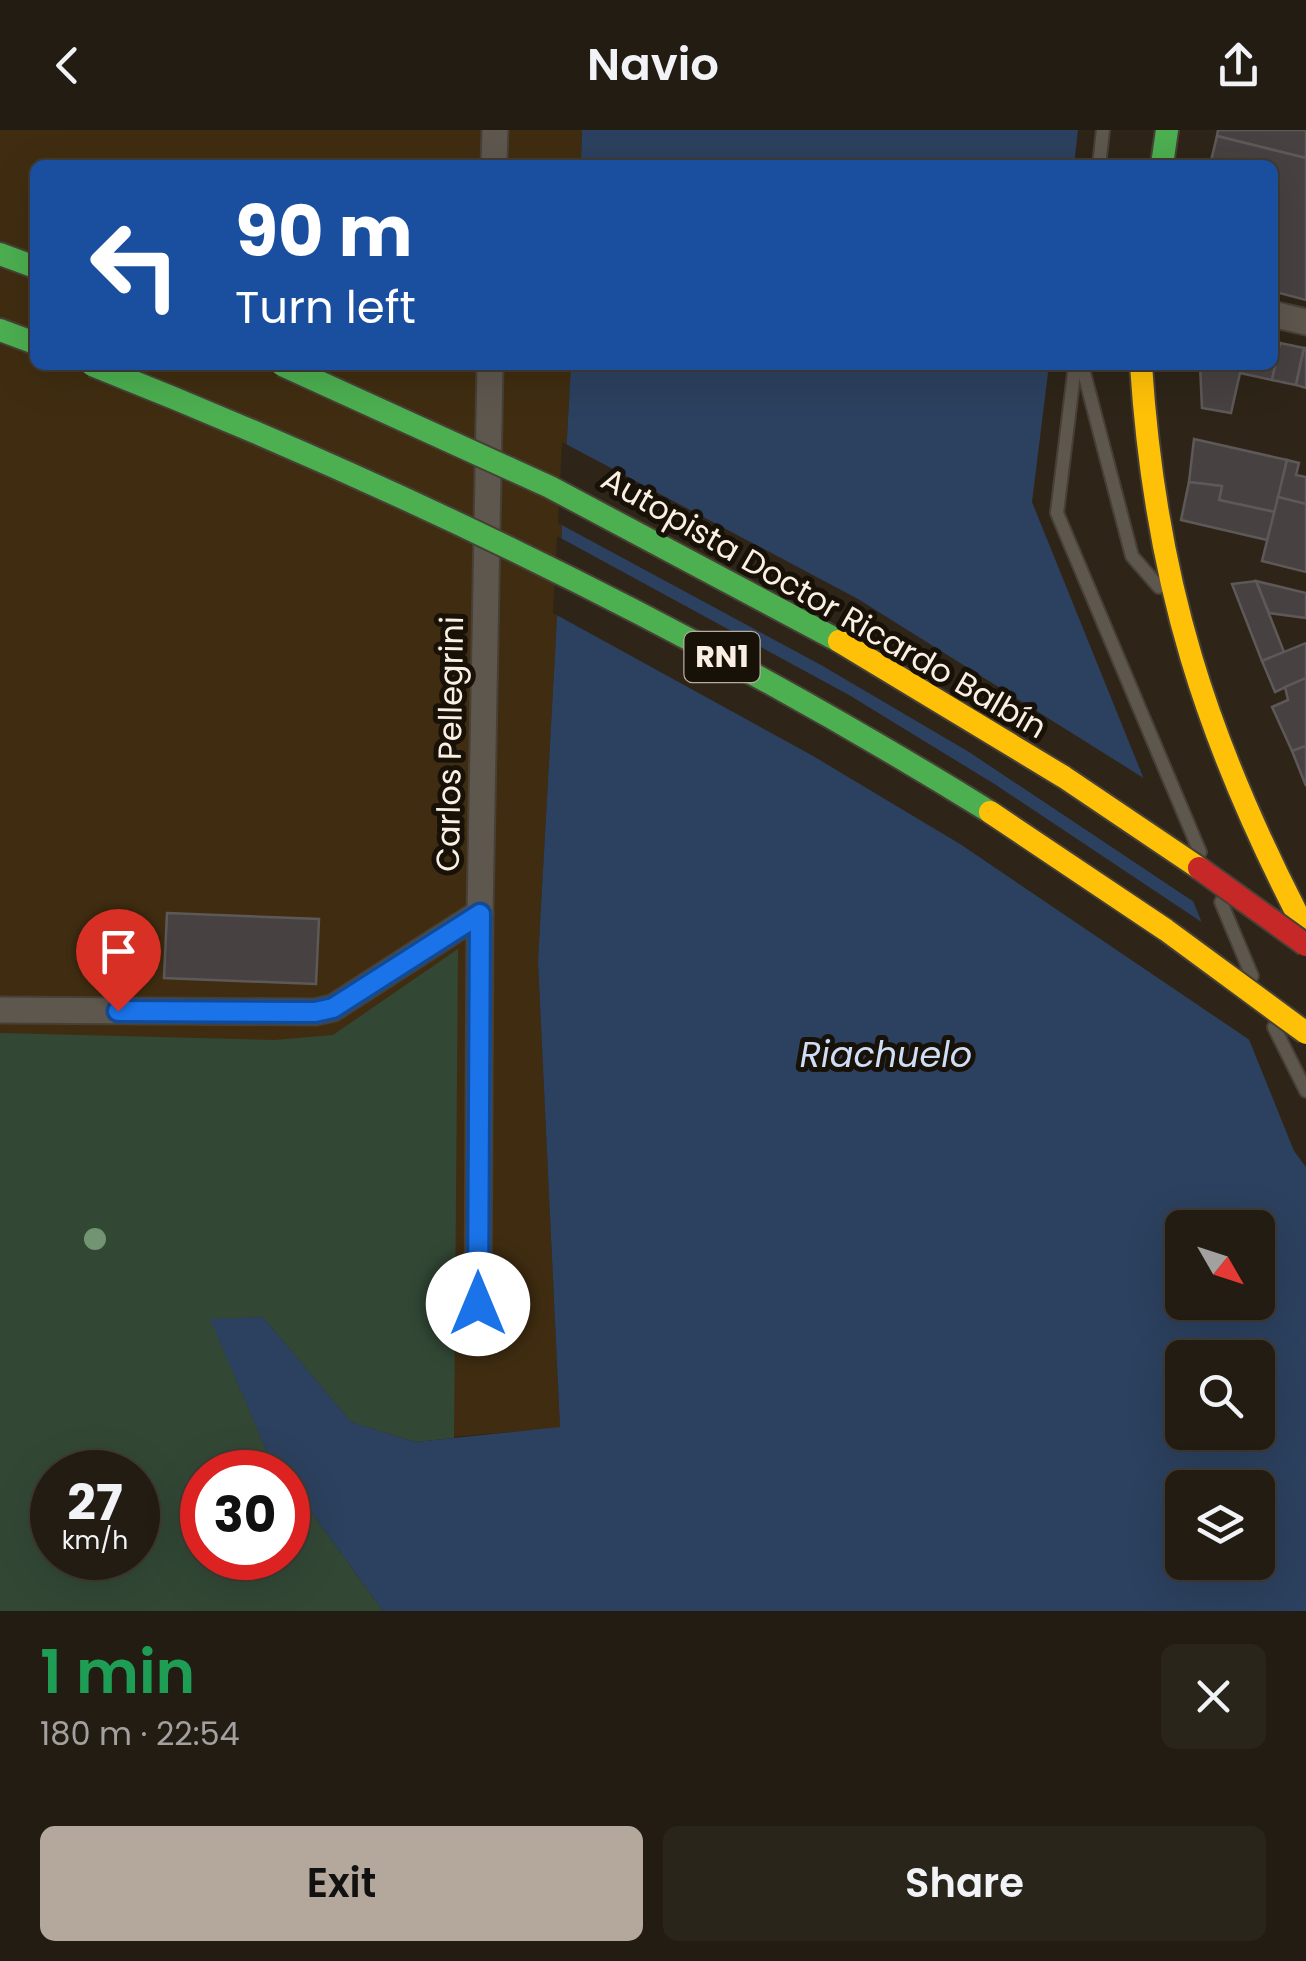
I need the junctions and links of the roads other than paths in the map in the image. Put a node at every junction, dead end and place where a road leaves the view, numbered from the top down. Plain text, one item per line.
1 (495, 130) edge
2 (1103, 130) edge
3 (1167, 130) edge
4 (494, 160) edge
5 (1100, 160) edge
6 (1163, 160) edge
7 (0, 254) edge
8 (30, 266) edge
9 (1278, 315) edge
10 (1306, 322) edge
11 (0, 330) edge
12 (30, 342) edge
13 (104, 370) edge
14 (293, 370) edge
15 (490, 370) edge
16 (1077, 370) edge
17 (1079, 370) edge
18 (1141, 370) edge
19 (1170, 600) junction
20 (1295, 893) edge
21 (480, 914) junction
22 (1306, 931) edge
23 (1306, 946) edge
24 (0, 1010) edge
25 (1306, 1033) edge
26 (1306, 1092) edge
27 (478, 1304) dead end

1 - 4 street
2 - 5 lane
3 - 6 main road
7 - 8 main road
9 - 10 street
11 - 12 main road
13 - 25 main road, RN1, bridge
14 - 23 main road, Autopista Doctor Ricardo Balbín / RN1, bridge
15 - 21 street, Carlos Pellegrini
16 - 26 lane
17 - 19 lane
18 - 19 main road
19 - 20 main road
20 - 22 main road
21 - 24 street
21 - 27 street, Carlos Pellegrini

